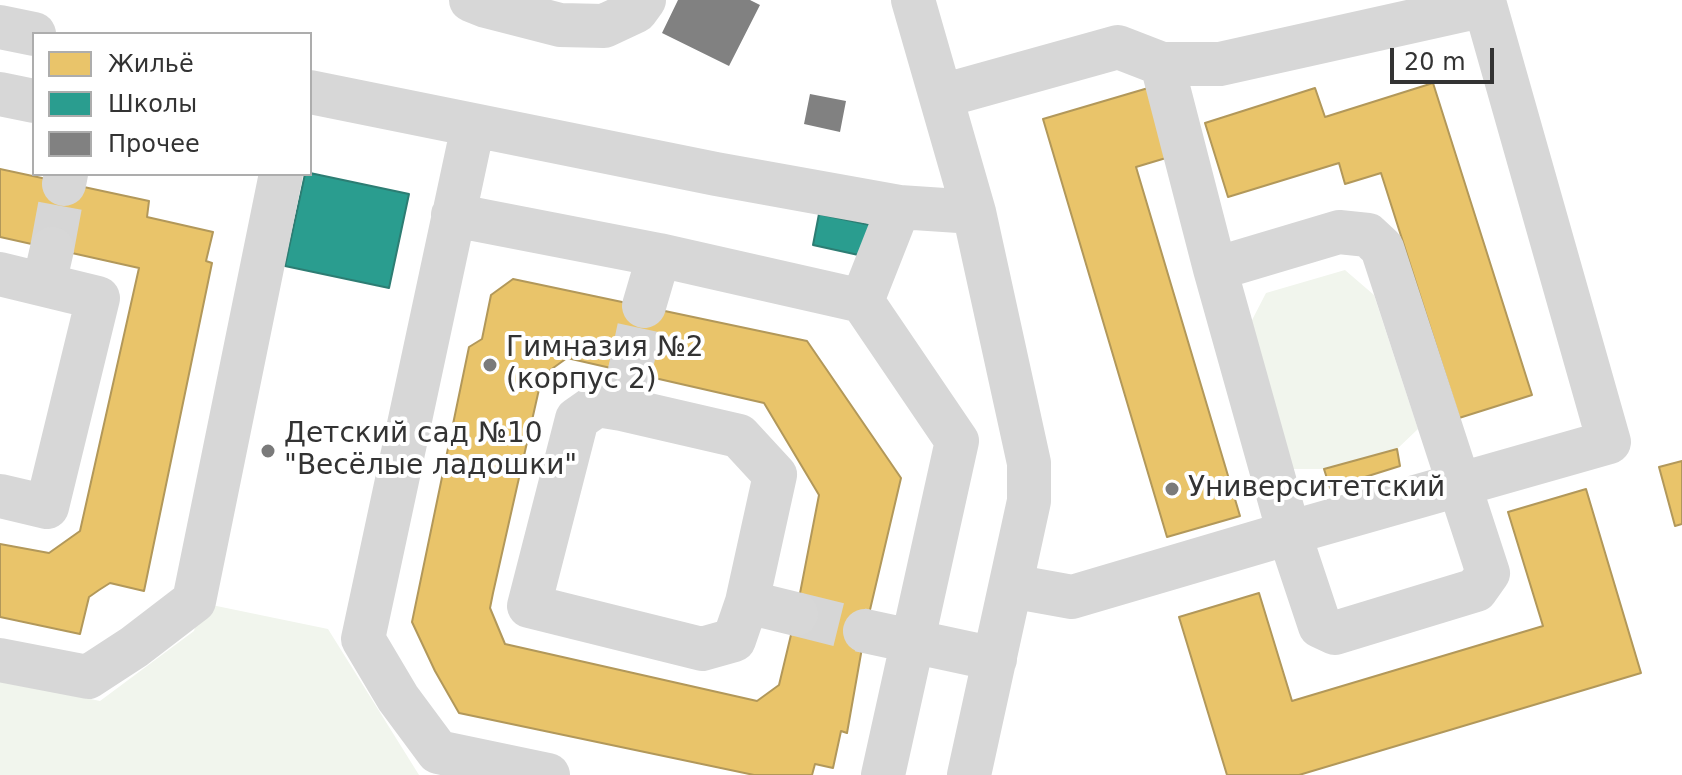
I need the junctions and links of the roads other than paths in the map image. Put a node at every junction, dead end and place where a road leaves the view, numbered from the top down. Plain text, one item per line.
1 (471, 0) edge
2 (644, 0) edge
3 (913, 0) edge
4 (1497, 2) edge
5 (0, 27) edge
6 (32, 34) edge
7 (1162, 64) junction
8 (312, 92) edge
9 (0, 94) edge
10 (942, 96) junction
11 (32, 101) edge
12 (473, 126) junction
13 (281, 176) edge
14 (899, 207) junction
15 (974, 212) junction
16 (453, 215) junction
17 (659, 255) junction
18 (1215, 269) junction
19 (0, 274) edge
20 (862, 301) junction
21 (644, 306) tunnel mouth
22 (1460, 485) junction
23 (0, 496) edge
24 (1289, 533) junction
25 (1011, 586) junction
26 (747, 602) junction
27 (796, 614) tunnel mouth
28 (865, 631) tunnel mouth
29 (912, 640) junction
30 (995, 659) junction
31 (0, 660) edge
32 (548, 775) edge
33 (883, 775) edge
34 (969, 775) edge

1 - 2 street
3 - 10 street
4 - 7 street
4 - 22 street
5 - 6 street
7 - 10 street
7 - 18 street
8 - 12 street
9 - 11 street
10 - 15 street
12 - 14 street
12 - 16 street
13 - 31 street
14 - 15 street
14 - 20 street
15 - 25 street
16 - 17 street
16 - 32 street
17 - 20 street
17 - 21 street
18 - 22 street
18 - 24 street
19 - 23 street
20 - 29 street
22 - 24 street
22 - 24 street
24 - 25 street
25 - 30 street
26 - 26 street
26 - 27 street
28 - 29 street
29 - 30 street
29 - 33 street
30 - 34 street

